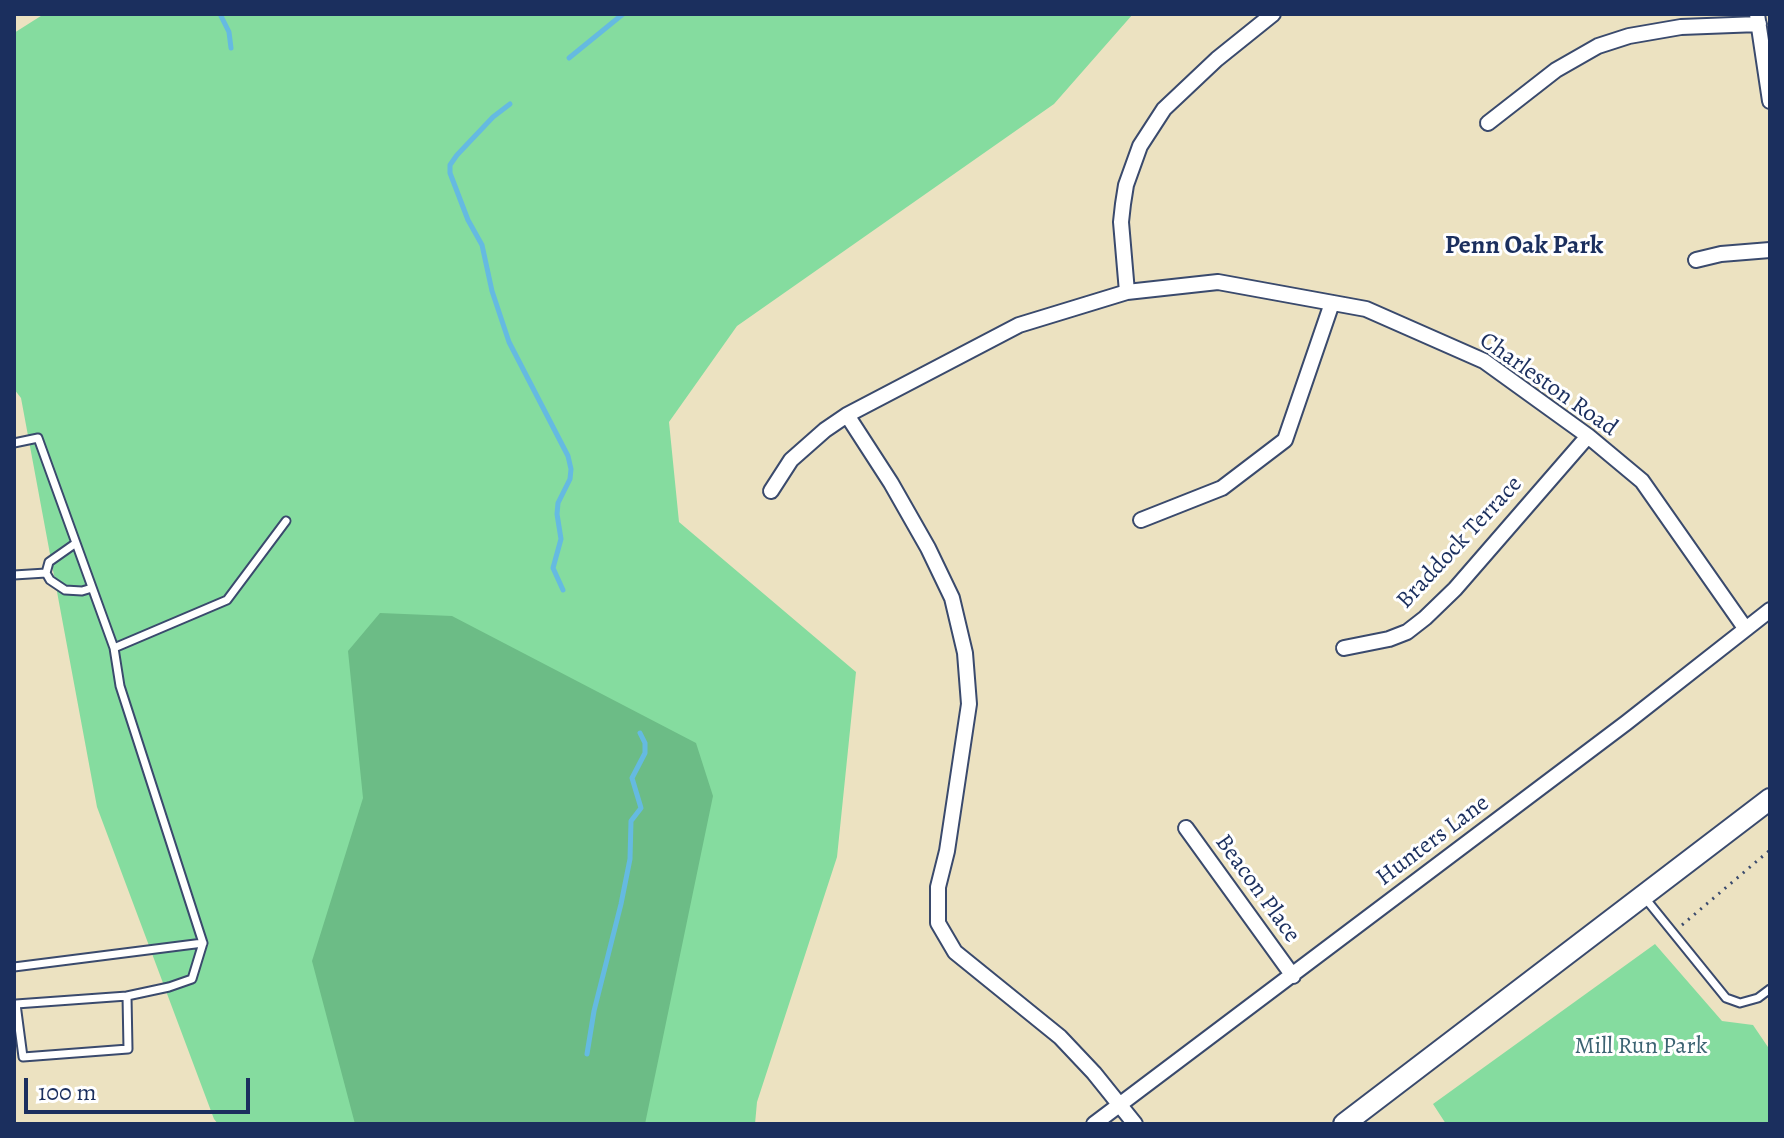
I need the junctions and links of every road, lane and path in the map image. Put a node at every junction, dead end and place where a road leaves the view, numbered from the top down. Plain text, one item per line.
1 (1273, 14) edge
2 (1758, 19) edge
3 (1770, 101) edge
4 (1488, 123) dead end
5 (1770, 250) edge
6 (1696, 260) dead end
7 (1127, 292) junction
8 (1332, 303) junction
9 (847, 415) junction
10 (1588, 436) junction
11 (14, 443) edge
12 (771, 491) dead end
13 (1141, 520) dead end
14 (286, 521) dead end
15 (76, 543) junction
16 (46, 573) junction
17 (14, 575) edge
18 (92, 588) junction
19 (1770, 610) edge
20 (1745, 628) junction
21 (114, 648) junction
22 (1344, 648) dead end
23 (1770, 799) edge
24 (1186, 828) dead end
25 (1770, 850) edge
26 (1643, 895) junction
27 (1673, 933) junction
28 (203, 943) junction
29 (14, 967) edge
30 (1293, 976) junction
31 (1770, 989) edge
32 (127, 996) junction
33 (15, 1004) edge
34 (1120, 1104) junction
35 (1350, 1122) edge
36 (1094, 1124) edge
37 (1135, 1124) edge

1 - 7 street
2 - 3 street
2 - 4 street
5 - 6 street
7 - 8 street, Charleston Road
7 - 9 street, Charleston Road
8 - 10 street, Charleston Road
8 - 13 street
9 - 12 street, Charleston Road
9 - 34 street
10 - 20 street, Charleston Road
10 - 22 street, Braddock Terrace
11 - 15 lane
14 - 21 lane
15 - 16 lane
15 - 18 lane
16 - 17 lane
16 - 18 lane
18 - 21 lane
19 - 20 street, Hunters Lane
20 - 30 street, Hunters Lane
21 - 28 lane
23 - 26 main road
24 - 30 street, Beacon Place
25 - 27 path
26 - 27 lane
26 - 35 main road
27 - 31 lane
28 - 29 lane
28 - 32 lane
30 - 34 street, Hunters Lane
32 - 33 lane
32 - 33 lane
34 - 36 street, Hunters Lane
34 - 37 street

